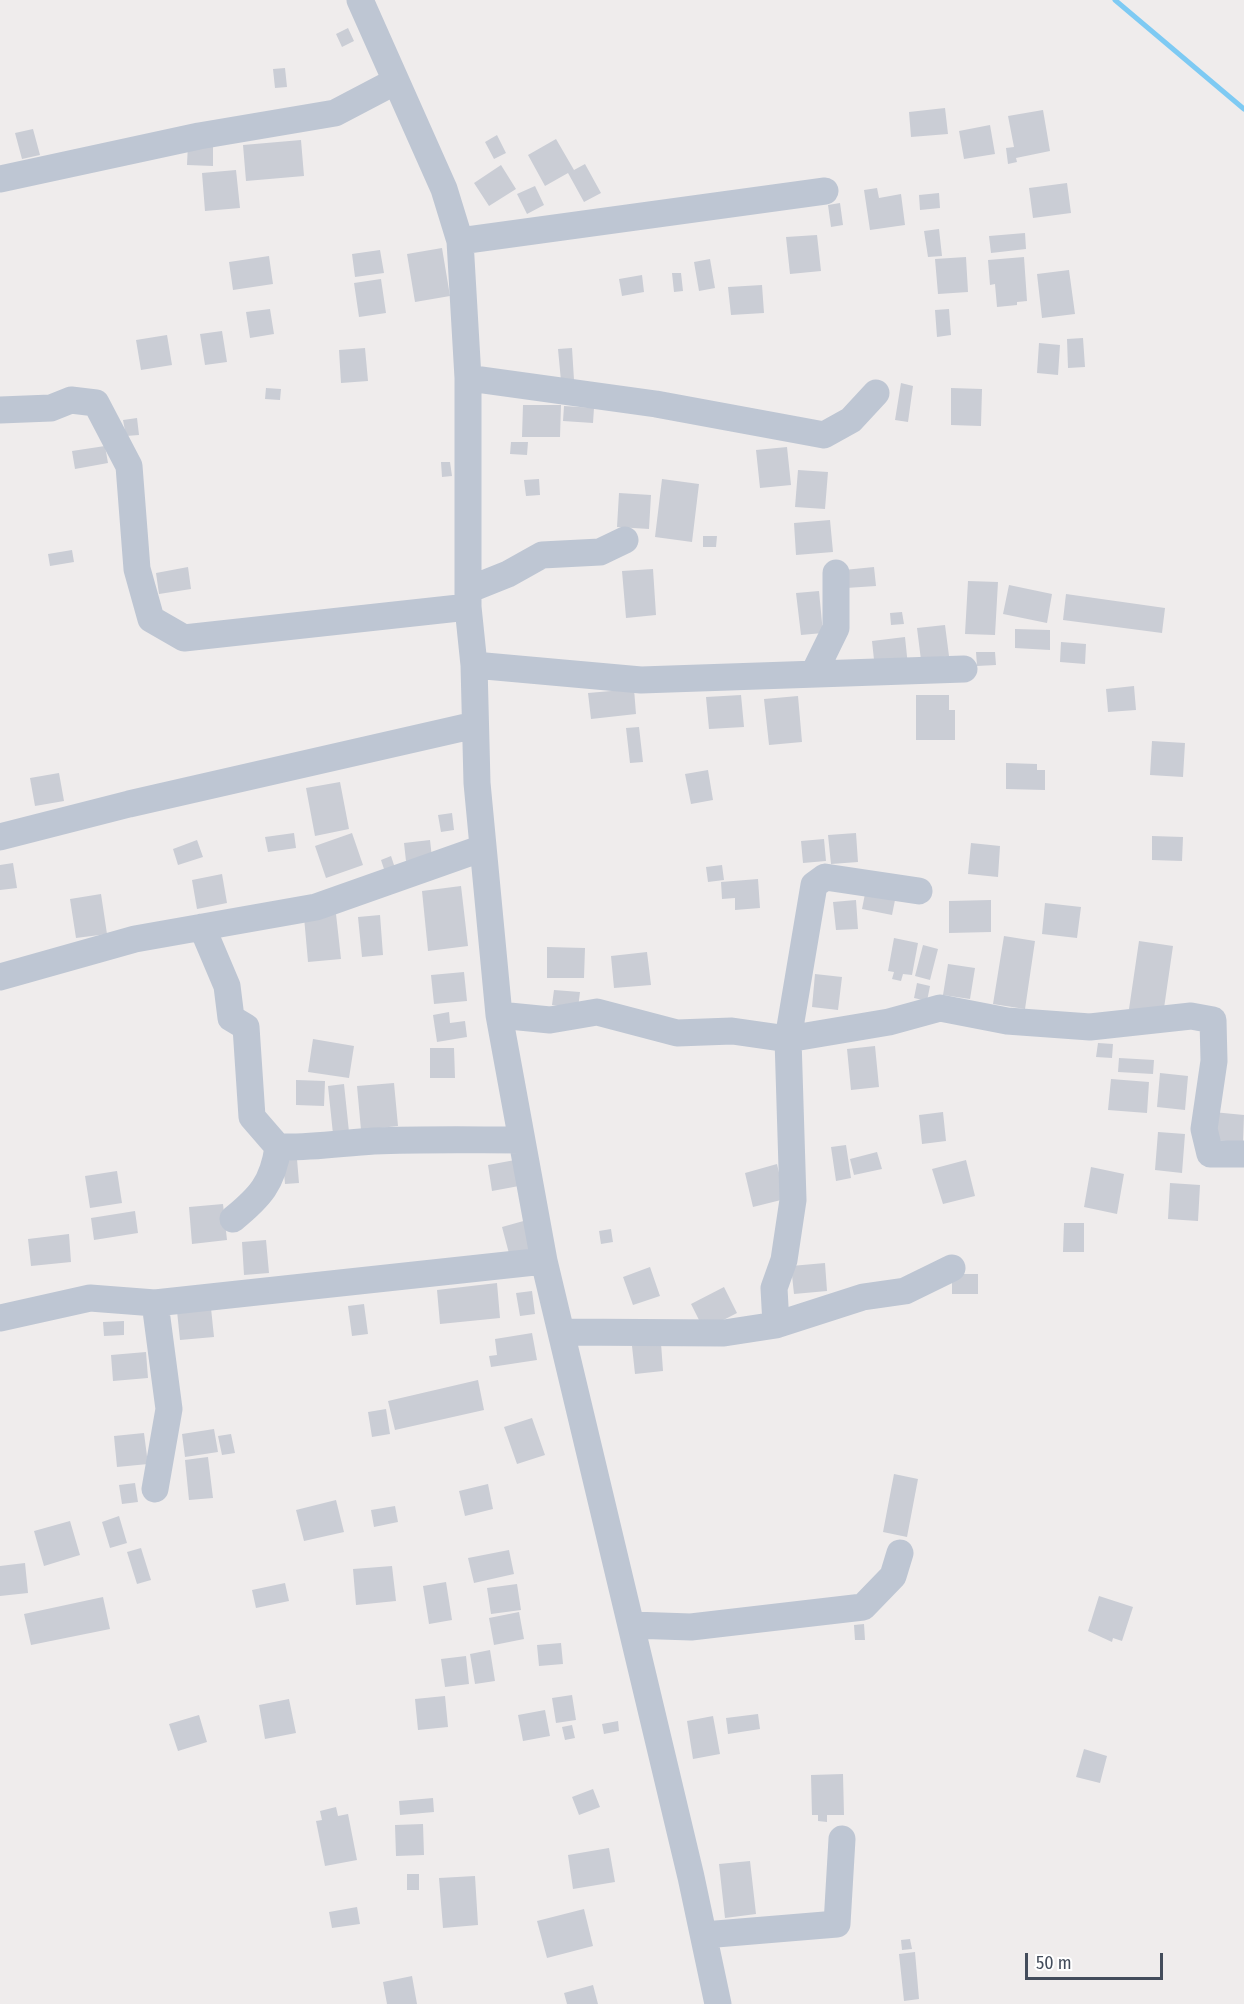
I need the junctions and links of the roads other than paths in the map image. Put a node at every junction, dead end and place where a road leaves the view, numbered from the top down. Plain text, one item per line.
1 (360, 0) edge
2 (396, 81) junction
3 (0, 179) edge
4 (825, 191) dead end
5 (460, 241) junction
6 (468, 378) junction
7 (876, 393) dead end
8 (0, 410) edge
9 (625, 540) dead end
10 (836, 573) dead end
11 (468, 598) junction
12 (474, 665) junction
13 (964, 669) dead end
14 (814, 673) junction
15 (475, 725) junction
16 (0, 837) edge
17 (483, 848) junction
18 (919, 891) dead end
19 (202, 927) junction
20 (0, 977) edge
21 (499, 1014) junction
22 (788, 1039) junction
23 (521, 1140) junction
24 (278, 1147) junction
25 (1244, 1154) edge
26 (233, 1219) dead end
27 (543, 1261) junction
28 (952, 1268) dead end
29 (155, 1303) junction
30 (0, 1318) edge
31 (776, 1324) junction
32 (561, 1332) junction
33 (156, 1490) dead end
34 (900, 1553) dead end
35 (631, 1625) junction
36 (842, 1839) dead end
37 (704, 1935) junction
38 (718, 2004) edge

1 - 2 street
2 - 3 street
2 - 5 street
4 - 5 street
5 - 6 street
6 - 7 street
6 - 11 street
8 - 11 street
9 - 11 street
10 - 14 street
11 - 12 street
12 - 14 street
12 - 15 street
13 - 14 street
15 - 16 street
15 - 17 street
17 - 19 street
17 - 21 street
18 - 22 street
19 - 20 street
19 - 24 street
21 - 22 street
21 - 23 street
22 - 25 street
22 - 31 street
23 - 24 street
23 - 27 street
24 - 26 street
27 - 29 street
27 - 32 street
28 - 31 street
29 - 30 street
29 - 33 street
31 - 32 street
32 - 35 street
34 - 35 street
35 - 37 street
36 - 37 street
37 - 38 street

